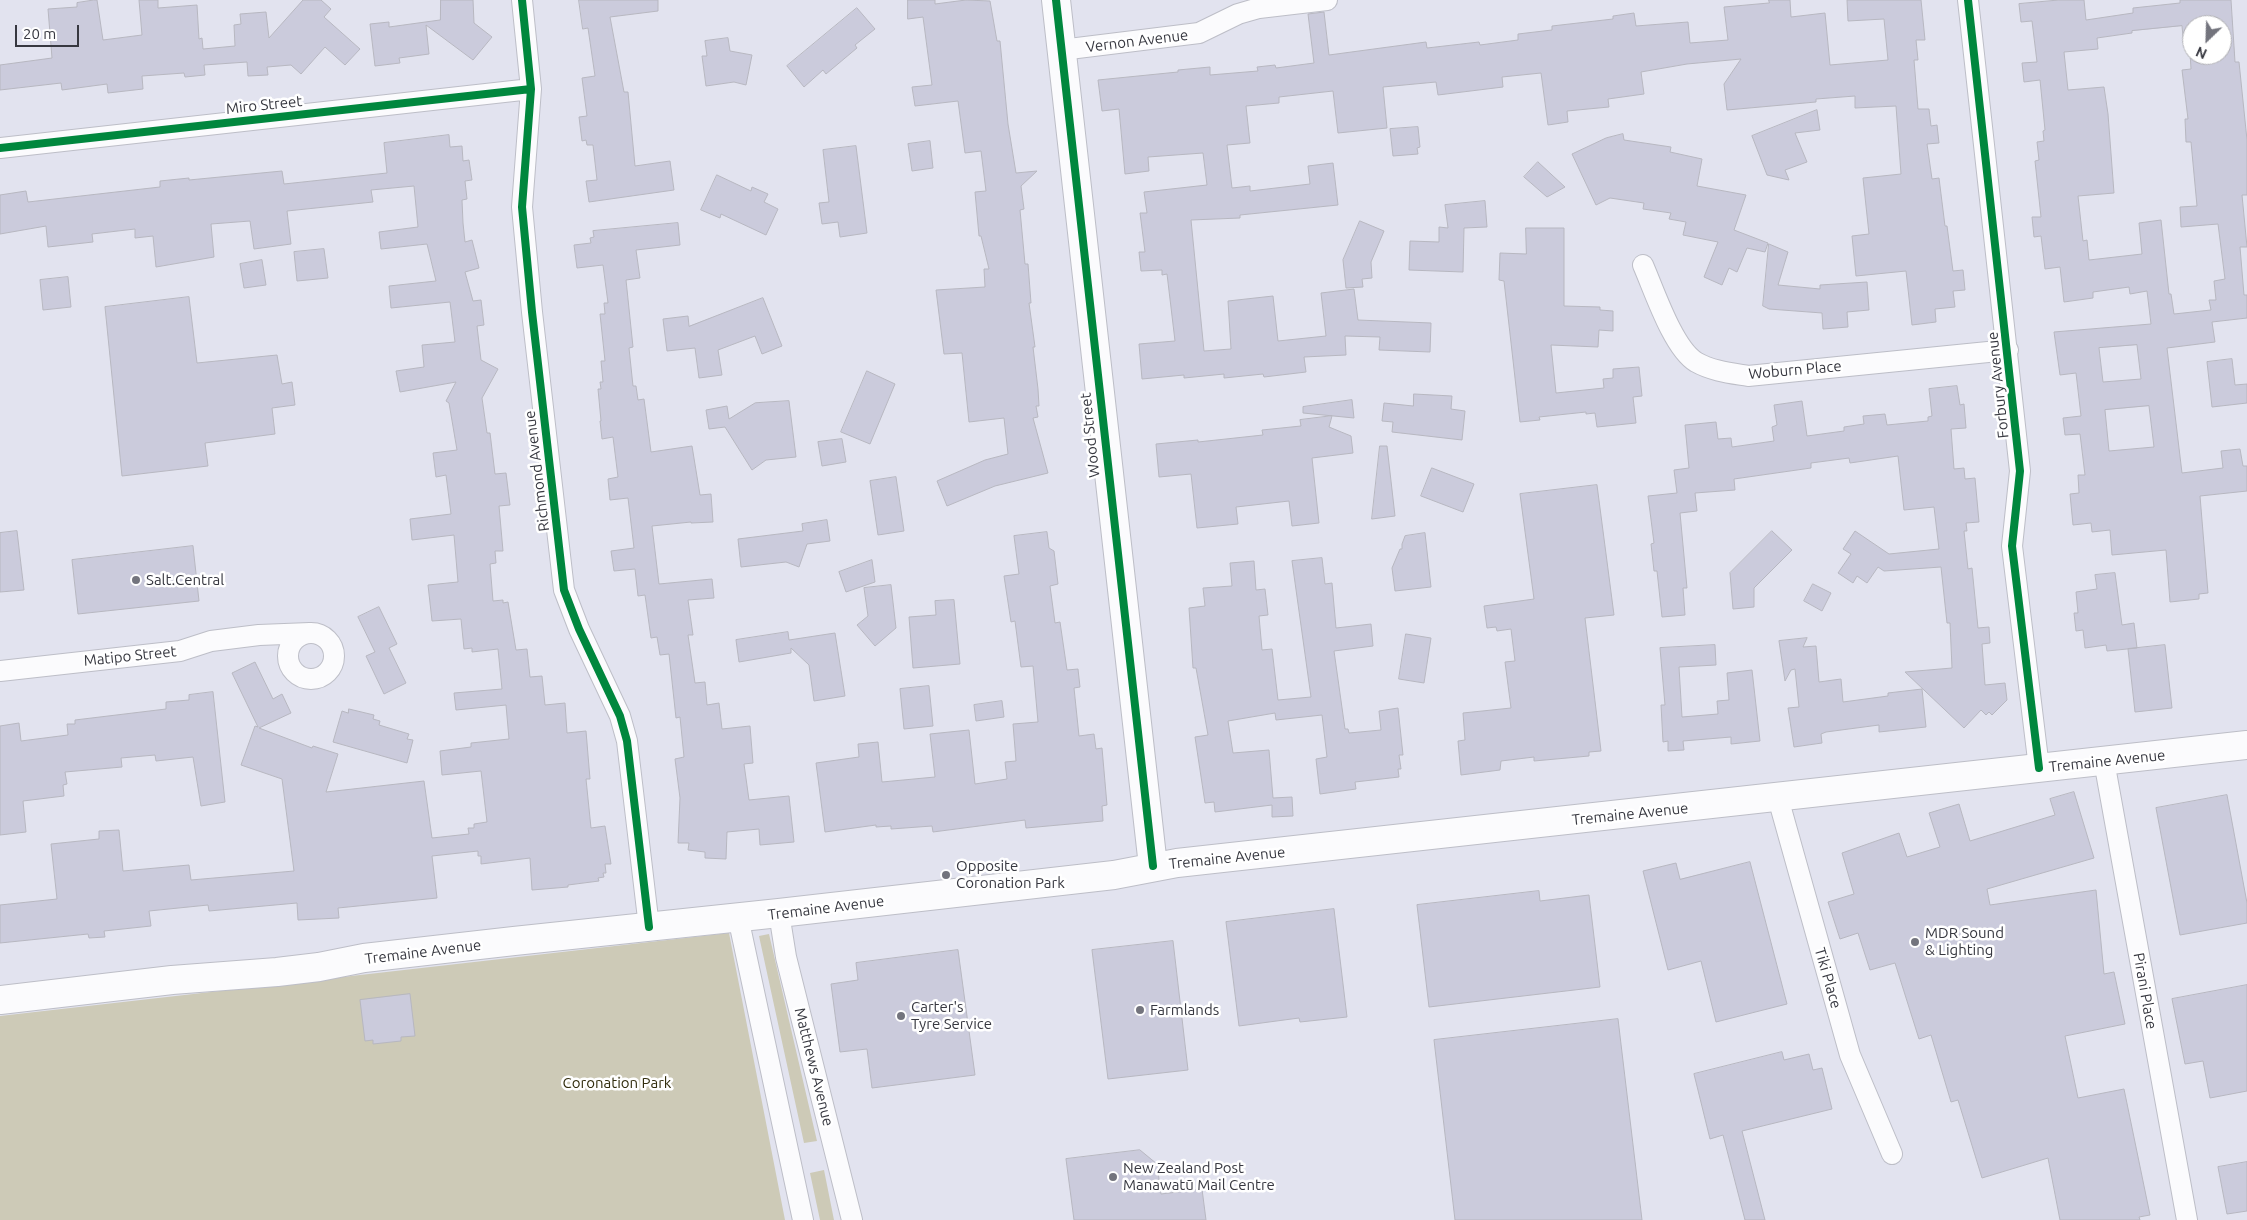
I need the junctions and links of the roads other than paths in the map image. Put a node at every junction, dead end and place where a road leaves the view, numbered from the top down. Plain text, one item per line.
1 (522, 0) edge
2 (1056, 0) edge
3 (1327, 0) edge
4 (1968, 0) edge
5 (1061, 50) junction
6 (531, 90) junction
7 (0, 148) edge
8 (1643, 264) dead end
9 (2008, 350) junction
10 (310, 633) junction
11 (258, 635) junction
12 (288, 652) junction
13 (0, 670) edge
14 (2247, 745) edge
15 (2104, 761) junction
16 (2039, 768) junction
17 (1778, 798) junction
18 (1154, 866) junction
19 (779, 913) junction
20 (738, 917) junction
21 (649, 927) junction
22 (0, 1000) edge
23 (1892, 1154) dead end
24 (803, 1220) edge
25 (852, 1220) edge
26 (2187, 1220) edge

1 - 6 street, Richmond Avenue
2 - 5 main road, Wood Street
3 - 5 street, Vernon Avenue
4 - 9 street, Forbury Avenue
5 - 18 main road, Wood Street
6 - 7 street, Miro Street
6 - 21 street, Richmond Avenue
8 - 9 street, Woburn Place
9 - 16 street, Forbury Avenue
10 - 11 street, Matipo Street
10 - 12 street
10 - 12 street
11 - 12 street
11 - 13 street, Matipo Street
14 - 15 main road, Tremaine Avenue
15 - 16 main road, Tremaine Avenue
15 - 26 street, Pirani Place
16 - 17 main road, Tremaine Avenue
17 - 18 main road, Tremaine Avenue
17 - 23 street, Tiki Place
18 - 19 main road, Tremaine Avenue
19 - 20 main road, Tremaine Avenue
19 - 25 street, Matthews Avenue
20 - 21 main road, Tremaine Avenue
20 - 24 street
21 - 22 main road, Tremaine Avenue

